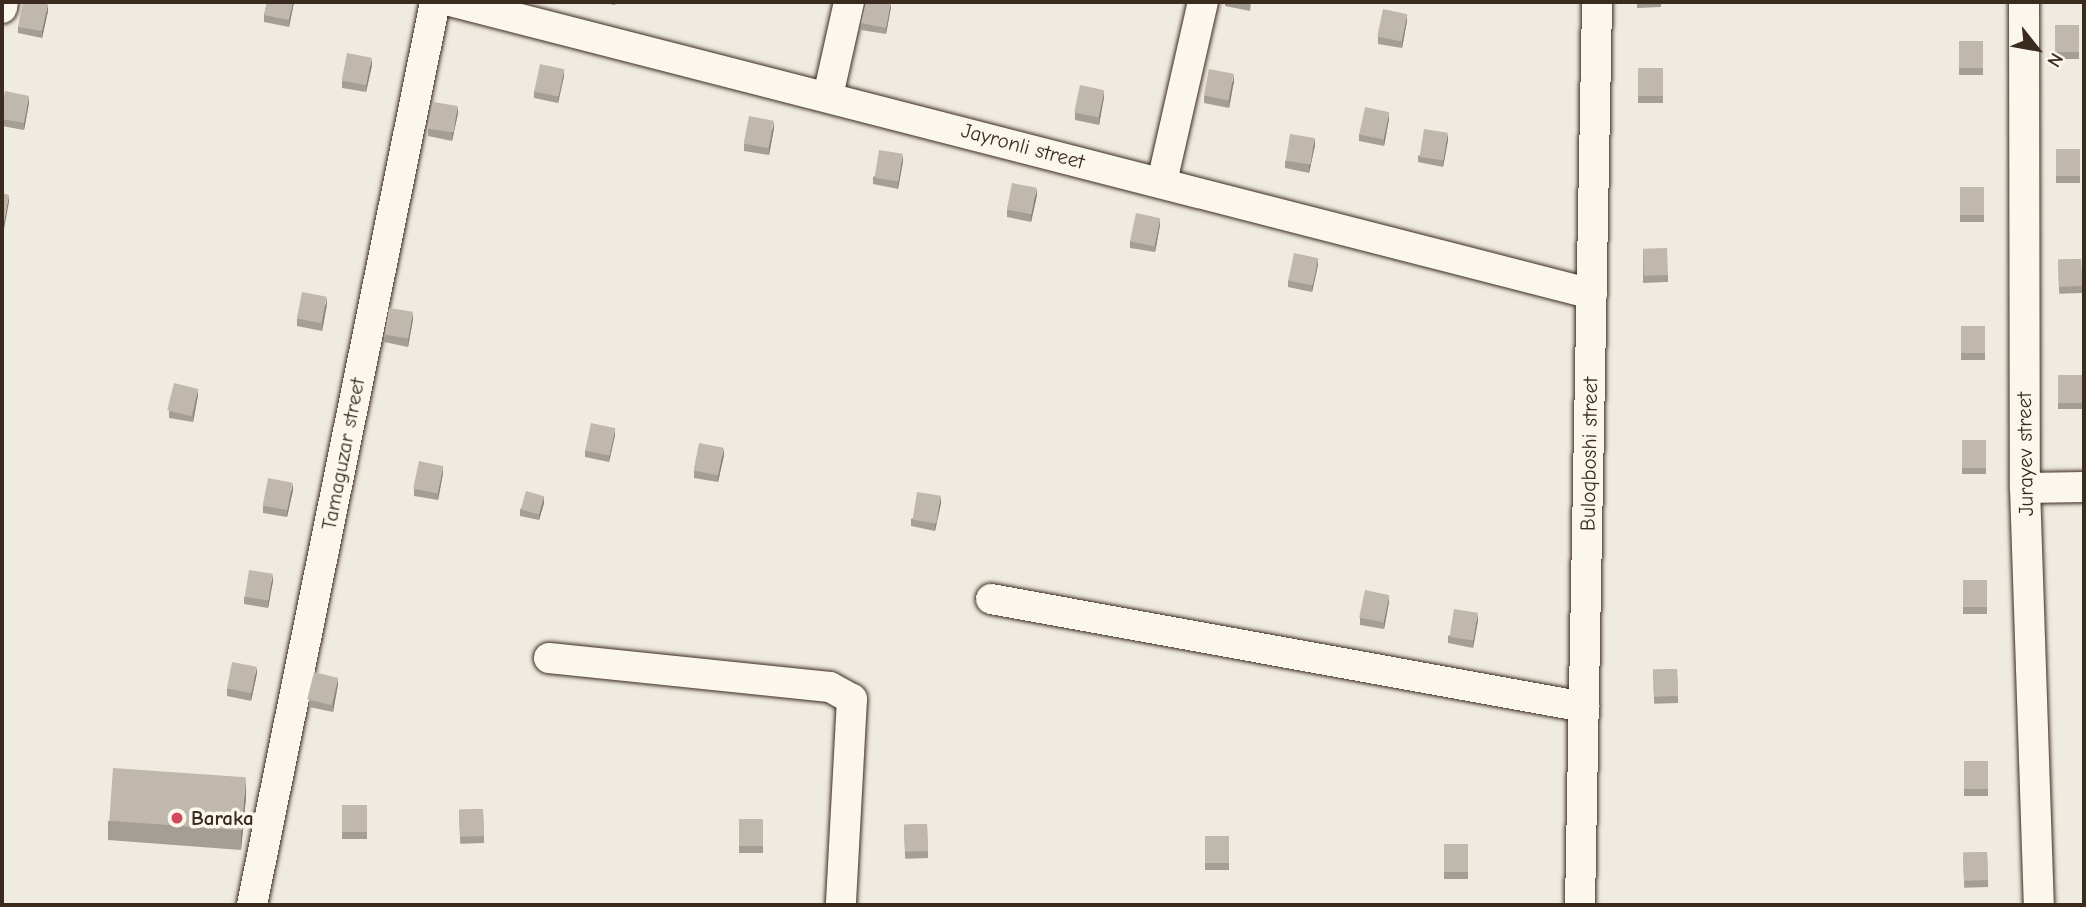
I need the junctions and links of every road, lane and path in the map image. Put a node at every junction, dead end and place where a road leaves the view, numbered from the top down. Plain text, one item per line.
1 (3, 2) edge
2 (435, 2) edge
3 (454, 2) edge
4 (849, 2) edge
5 (1203, 2) edge
6 (1597, 2) edge
7 (2024, 2) edge
8 (2, 8) edge
9 (828, 96) junction
10 (1162, 182) junction
11 (1592, 294) junction
12 (2084, 487) edge
13 (2025, 488) junction
14 (991, 599) dead end
15 (549, 658) dead end
16 (1584, 707) junction
17 (251, 905) edge
18 (841, 905) edge
19 (1580, 905) edge
20 (2039, 905) edge

1 - 8 street
2 - 17 street, Tamaguzar street
3 - 9 street, Jayronli street
4 - 9 street
5 - 10 street
6 - 11 street, Buloqboshi street
7 - 13 street, Jurayev street
9 - 10 street, Jayronli street
10 - 11 street, Jayronli street
11 - 16 street, Buloqboshi street
12 - 13 street
13 - 20 street, Jurayev street
14 - 16 street
15 - 18 street
16 - 19 street, Buloqboshi street

